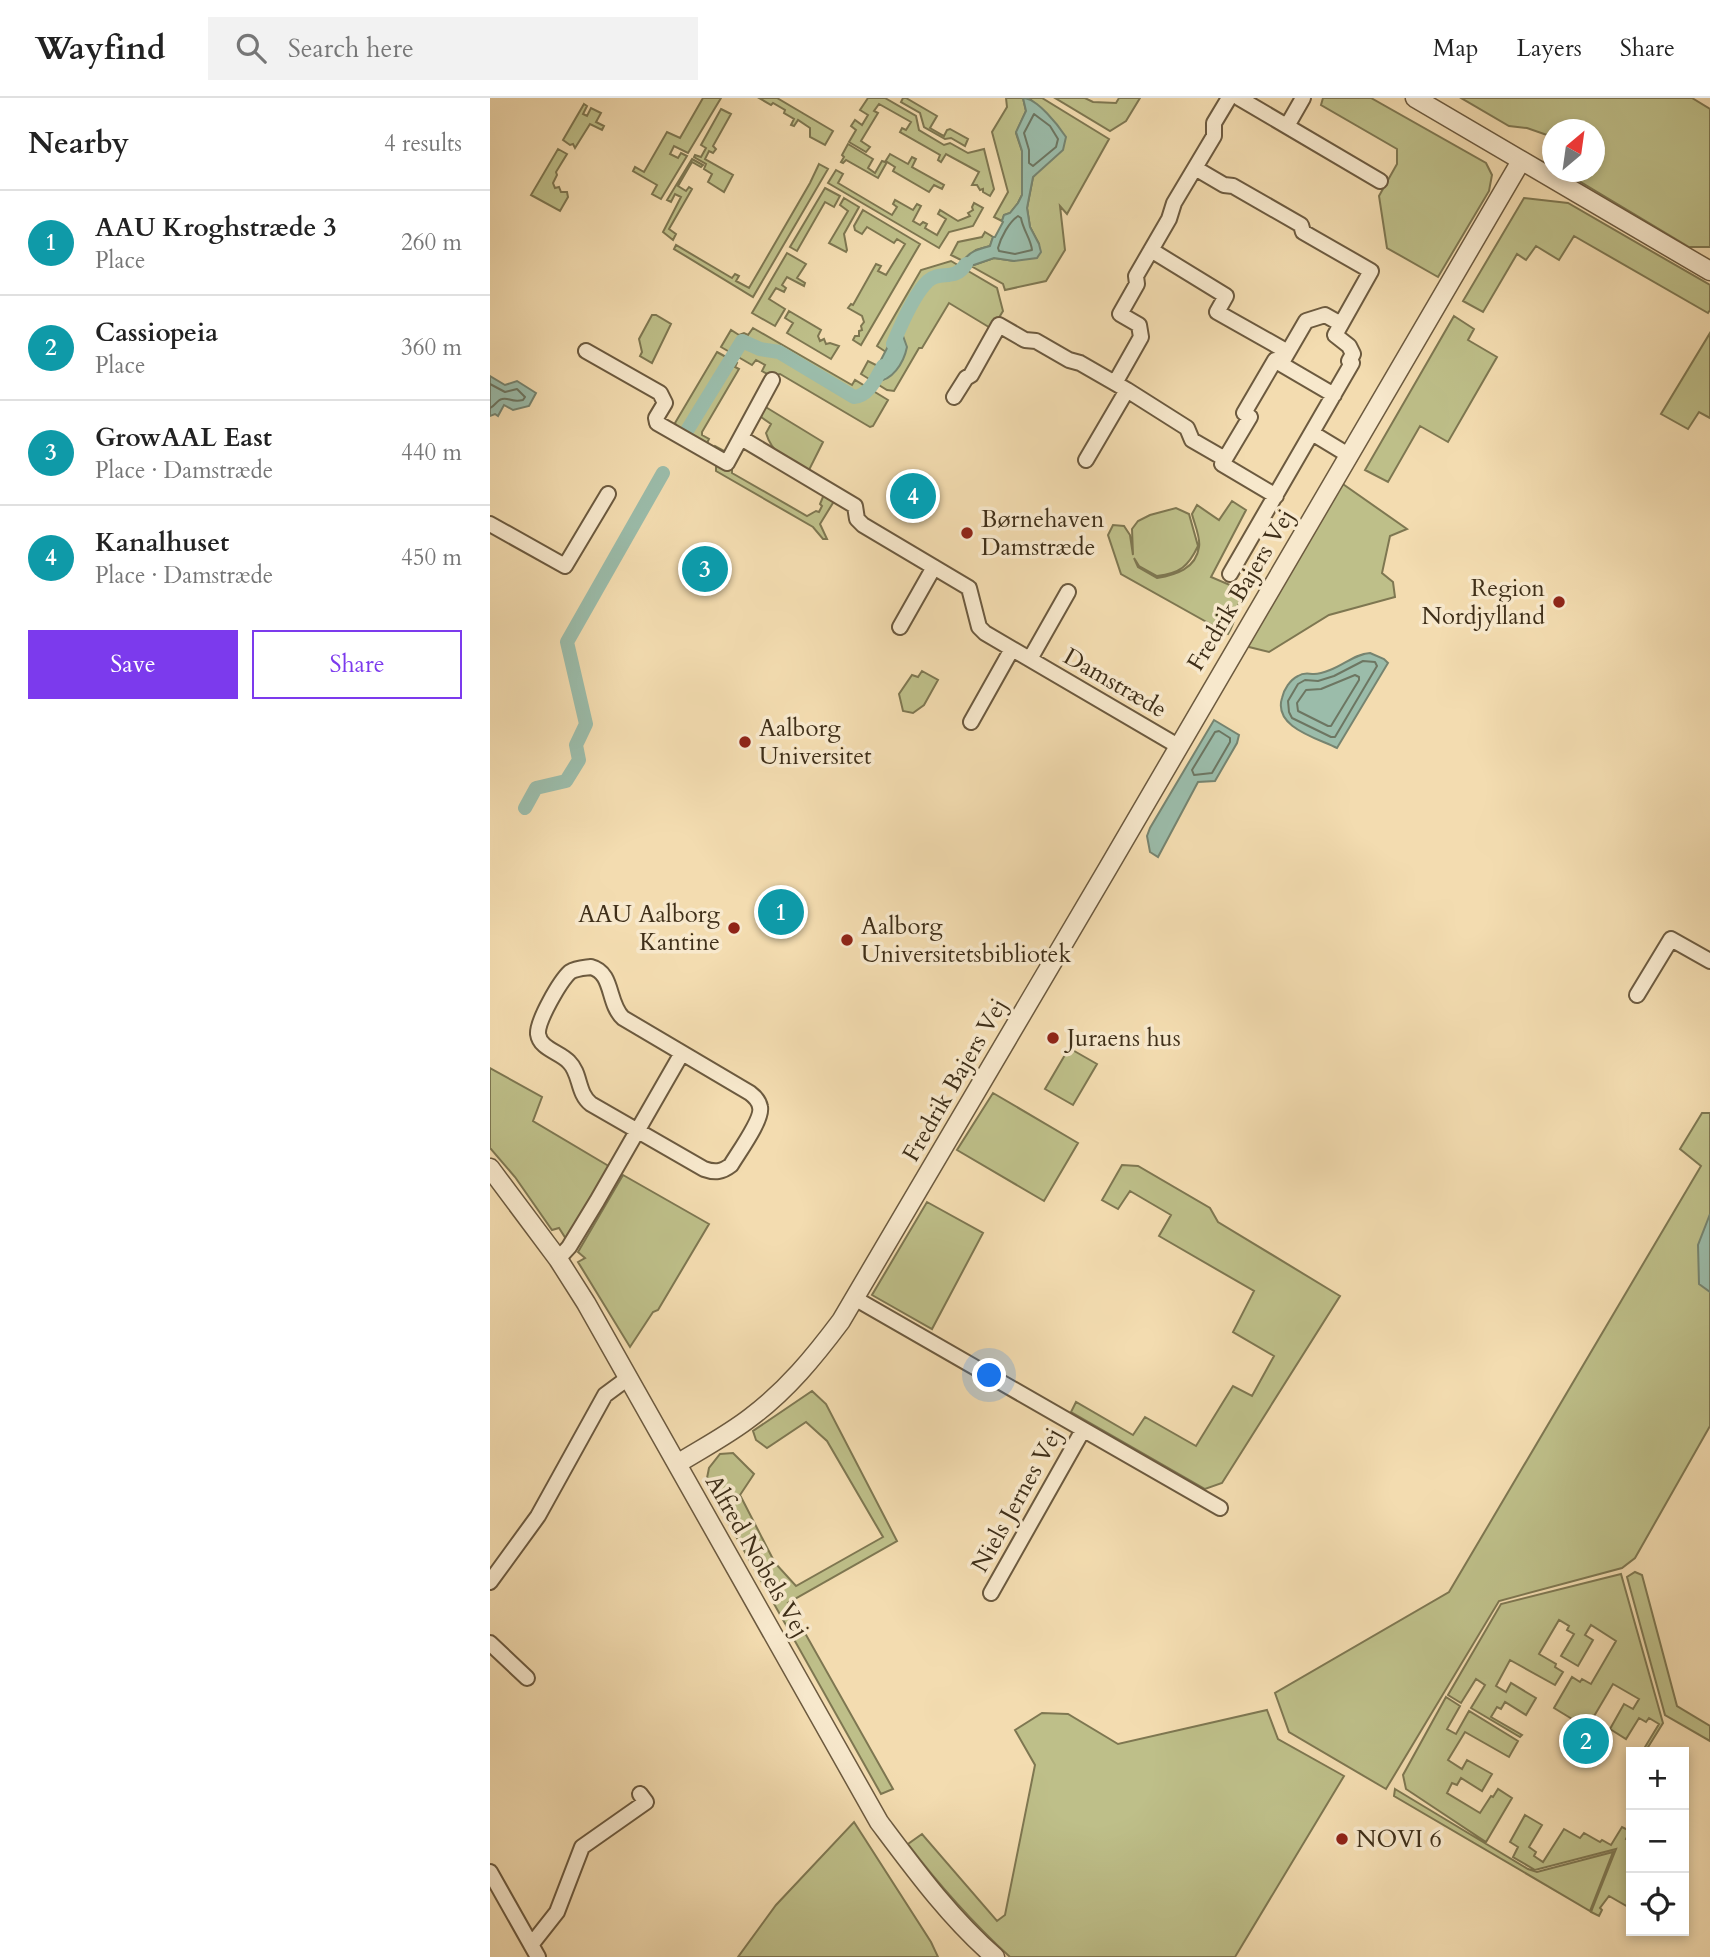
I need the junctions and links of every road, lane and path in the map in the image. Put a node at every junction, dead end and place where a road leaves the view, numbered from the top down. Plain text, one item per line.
1 (1229, 98) edge
2 (1238, 98) edge
3 (1303, 98) edge
4 (1415, 98) edge
5 (1287, 126) junction
6 (1521, 161) junction
7 (1195, 168) junction
8 (1380, 181) dead end
9 (1151, 250) junction
10 (1710, 271) edge
11 (1341, 324) junction
12 (586, 351) dead end
13 (1284, 358) junction
14 (772, 380) dead end
15 (1121, 386) junction
16 (1334, 395) junction
17 (954, 397) dead end
18 (1312, 433) junction
19 (741, 438) junction
20 (1350, 456) junction
21 (1225, 459) junction
22 (1086, 460) dead end
23 (608, 494) dead end
24 (1276, 496) junction
25 (490, 524) edge
26 (933, 566) junction
27 (1230, 573) dead end
28 (1068, 592) dead end
29 (900, 627) dead end
30 (1012, 649) junction
31 (1030, 659) junction
32 (971, 722) dead end
33 (1178, 746) junction
34 (1710, 961) edge
35 (1637, 995) dead end
36 (681, 1053) junction
37 (637, 1131) junction
38 (490, 1168) edge
39 (558, 1259) junction
40 (856, 1298) junction
41 (628, 1378) junction
42 (1083, 1430) junction
43 (677, 1464) junction
44 (1220, 1508) dead end
45 (490, 1582) edge
46 (991, 1593) dead end
47 (490, 1643) edge
48 (527, 1678) dead end
49 (640, 1794) dead end
50 (490, 1872) edge
51 (535, 1951) edge
52 (995, 1957) edge

1 - 7 street
2 - 5 street
3 - 5 street
4 - 6 street
5 - 8 street
6 - 10 street
6 - 20 street, Fredrik Bajers Vej
7 - 9 street
7 - 11 street
9 - 13 street
9 - 15 street
11 - 13 street
11 - 16 street, Fredrik Bajers Vej
12 - 19 street
13 - 16 street
13 - 21 street
14 - 19 street
15 - 17 street, Fredrik Bajers Vej
15 - 21 street, Fredrik Bajers Vej
15 - 22 street
16 - 18 street, Fredrik Bajers Vej
18 - 20 street
18 - 24 street, Fredrik Bajers Vej
19 - 26 street, Damstræde
20 - 33 street, Fredrik Bajers Vej
21 - 24 street, Fredrik Bajers Vej
23 - 25 street
24 - 27 street, Fredrik Bajers Vej
26 - 29 street
26 - 30 street, Damstræde
28 - 31 street, Damstræde
30 - 31 street, Damstræde
30 - 32 street
31 - 33 street, Damstræde
33 - 40 street, Fredrik Bajers Vej
34 - 35 street
36 - 37 street
36 - 37 street
36 - 37 street
37 - 39 street
38 - 39 street, Alfred Nobels Vej
39 - 41 street, Alfred Nobels Vej
40 - 42 street, Niels Jernes Vej
40 - 43 street, Fredrik Bajers Vej
41 - 43 street, Alfred Nobels Vej
41 - 45 street
42 - 44 street, Niels Jernes Vej
42 - 46 street, Niels Jernes Vej
43 - 52 street, Alfred Nobels Vej
47 - 48 street
49 - 51 street
50 - 51 street

